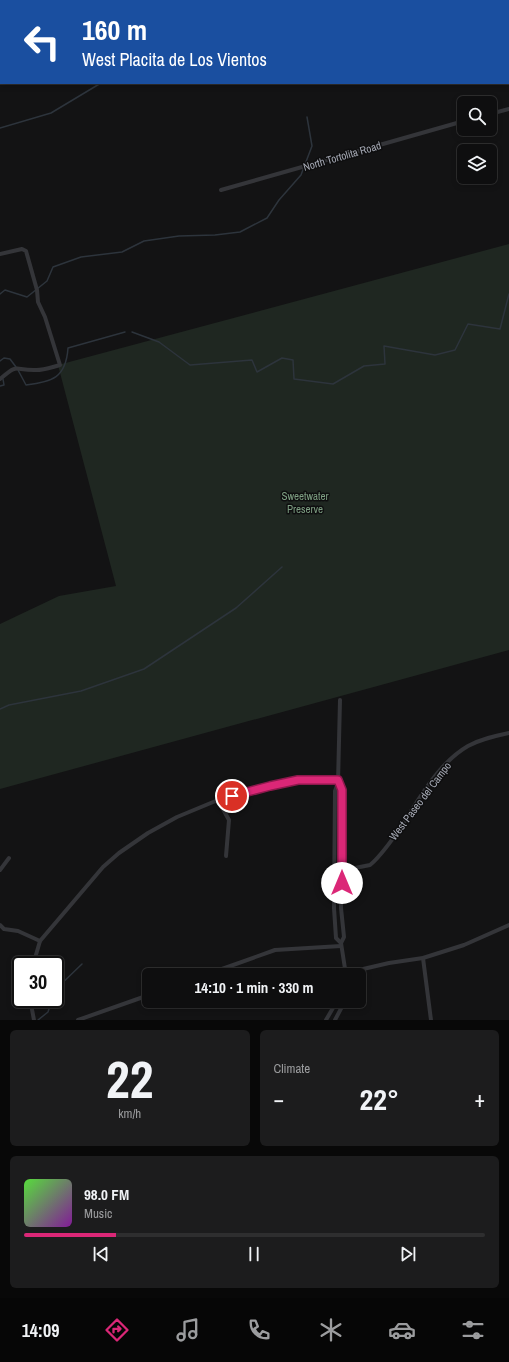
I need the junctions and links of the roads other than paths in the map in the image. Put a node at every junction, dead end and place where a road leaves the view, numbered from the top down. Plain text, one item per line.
1 (509, 109) edge
2 (497, 112) edge
3 (457, 123) edge
4 (221, 190) dead end
5 (0, 254) edge
6 (0, 379) edge
7 (340, 700) dead end
8 (509, 733) edge
9 (338, 782) junction
10 (218, 800) junction
11 (226, 856) dead end
12 (9, 858) dead end
13 (0, 870) edge
14 (342, 871) junction
15 (335, 872) junction
16 (0, 925) edge
17 (509, 925) edge
18 (40, 941) junction
19 (341, 944) junction
20 (36, 956) edge
21 (423, 958) junction
22 (225, 968) edge
23 (345, 968) edge
24 (366, 968) edge
25 (142, 997) edge
26 (32, 1008) edge
27 (333, 1008) edge
28 (341, 1008) edge
29 (34, 1020) edge
30 (78, 1020) edge
31 (326, 1020) edge
32 (335, 1020) edge
33 (431, 1020) edge

1 - 2 street
3 - 4 street, North Tortolita Road
5 - 6 street
7 - 9 street
8 - 14 street, West Paseo del Campo
9 - 10 street
9 - 14 street
9 - 15 street
10 - 11 street
10 - 18 street
12 - 13 street
14 - 15 street, West Paseo del Campo
14 - 19 street
15 - 19 street
16 - 18 street
17 - 21 street
18 - 20 street
19 - 22 street
19 - 23 street
21 - 24 street
21 - 33 street
25 - 30 street
26 - 29 street
27 - 31 street
28 - 32 street

